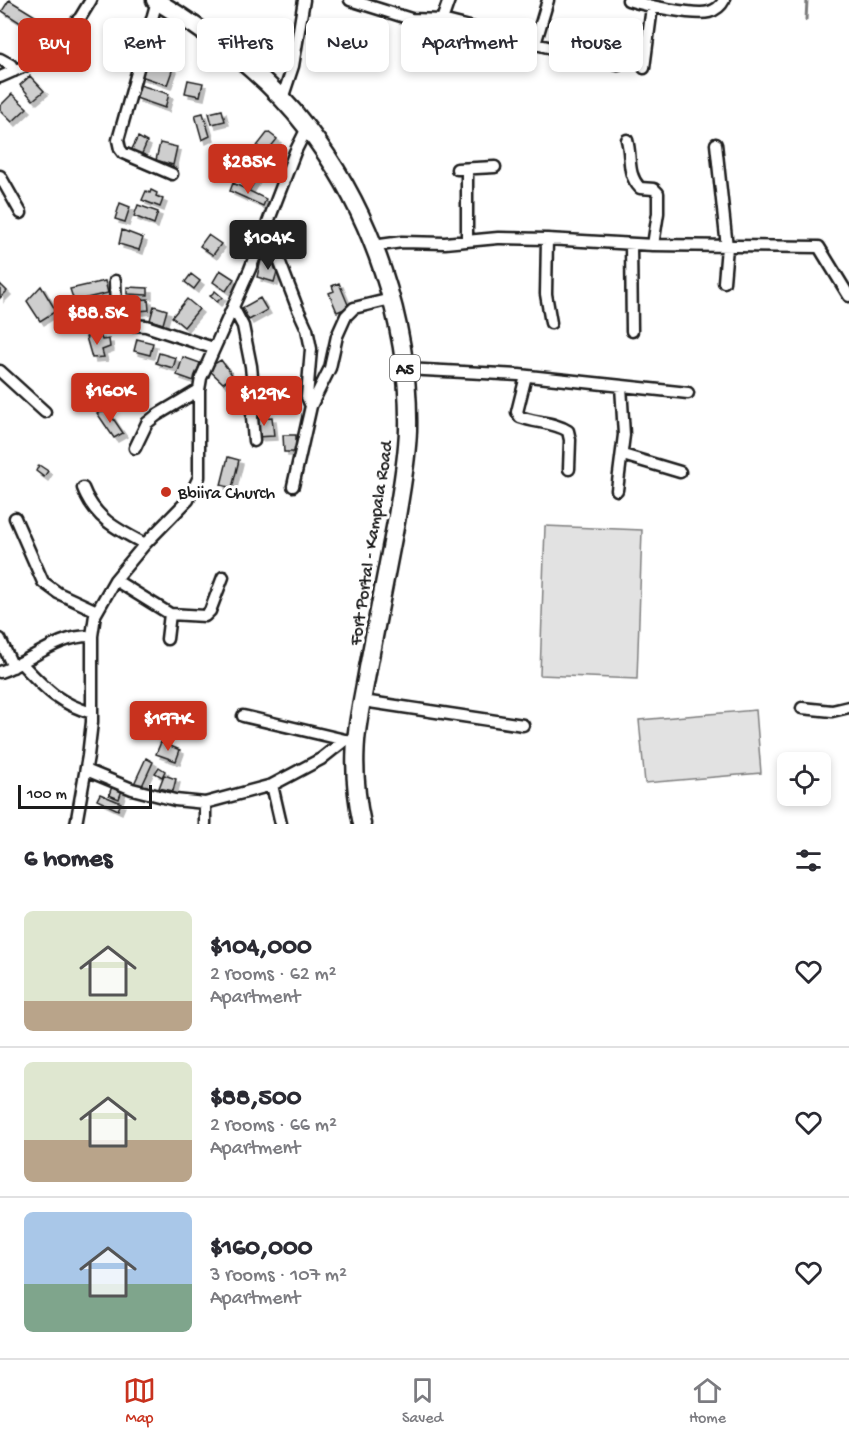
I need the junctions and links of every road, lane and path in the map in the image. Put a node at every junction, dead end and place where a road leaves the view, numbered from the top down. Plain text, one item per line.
1 (91, 0) edge
2 (304, 0) edge
3 (350, 0) edge
4 (449, 0) edge
5 (548, 0) edge
6 (628, 0) edge
7 (724, 0) edge
8 (156, 1) edge
9 (652, 7) junction
10 (405, 18) edge
11 (443, 18) edge
12 (537, 37) edge
13 (0, 59) edge
14 (645, 68) dead end
15 (15, 71) junction
16 (0, 77) edge
17 (282, 99) junction
18 (307, 128) junction
19 (627, 140) dead end
20 (716, 144) dead end
21 (495, 167) dead end
22 (172, 174) dead end
23 (0, 176) edge
24 (21, 213) dead end
25 (266, 226) junction
26 (548, 238) junction
27 (467, 241) junction
28 (631, 244) junction
29 (653, 245) junction
30 (373, 246) junction
31 (727, 247) junction
32 (115, 281) dead end
33 (724, 282) dead end
34 (849, 296) edge
35 (391, 299) junction
36 (233, 307) junction
37 (551, 322) dead end
38 (632, 332) dead end
39 (213, 348) junction
40 (405, 369) junction
41 (0, 371) edge
42 (526, 376) junction
43 (621, 386) junction
44 (199, 390) junction
45 (688, 393) dead end
46 (311, 406) junction
47 (45, 412) dead end
48 (254, 441) dead end
49 (135, 448) dead end
50 (623, 455) junction
51 (569, 469) dead end
52 (680, 472) dead end
53 (293, 486) dead end
54 (83, 488) dead end
55 (617, 490) dead end
56 (15, 518) dead end
57 (145, 544) junction
58 (223, 577) dead end
59 (115, 580) junction
60 (97, 611) junction
61 (170, 614) junction
62 (92, 636) junction
63 (0, 639) edge
64 (166, 639) dead end
65 (17, 665) junction
66 (0, 672) edge
67 (363, 701) junction
68 (849, 707) edge
69 (802, 708) dead end
70 (92, 713) junction
71 (243, 716) dead end
72 (523, 725) dead end
73 (351, 740) junction
74 (86, 770) junction
75 (272, 785) junction
76 (205, 804) junction
77 (76, 824) edge
78 (205, 824) edge
79 (281, 824) edge
80 (362, 824) edge

1 - 15 street
2 - 17 street
3 - 10 street
4 - 11 street
5 - 12 street
6 - 9 street
7 - 9 street
8 - 17 main road, Fort Portal - Kampala Road / A5
8 - 22 street
9 - 14 street
13 - 15 street
15 - 16 street
17 - 18 main road, Fort Portal - Kampala Road / A5
18 - 25 street
18 - 30 main road, Fort Portal - Kampala Road / A5
19 - 29 street
20 - 31 street
21 - 27 street
23 - 24 street
25 - 36 street
25 - 46 street
26 - 27 street
26 - 28 street
26 - 37 street
27 - 30 street
28 - 29 street
28 - 38 street
29 - 31 street
30 - 35 main road, Fort Portal - Kampala Road / A5
31 - 33 street
31 - 34 street
32 - 39 street
35 - 40 main road, Fort Portal - Kampala Road / A5
35 - 46 street
36 - 39 street
36 - 48 street
39 - 44 street
40 - 42 street
40 - 67 main road, Fort Portal - Kampala Road / A5
41 - 47 street
42 - 43 street
42 - 51 street
43 - 45 street
43 - 50 street
44 - 49 street
44 - 57 street
46 - 53 street
50 - 52 street
50 - 55 street
54 - 57 street
56 - 60 street
57 - 59 street
58 - 61 street
59 - 60 street
59 - 61 street
60 - 62 street
61 - 64 street
62 - 65 street
62 - 70 street
63 - 65 street
65 - 66 street
65 - 70 street
67 - 72 street
67 - 73 main road, Fort Portal - Kampala Road / A5
68 - 69 street
70 - 74 street
71 - 73 street
73 - 75 street
73 - 80 main road, Fort Portal - Kampala Road / A5
74 - 76 street
74 - 77 street
75 - 76 street
75 - 79 street
76 - 78 street

